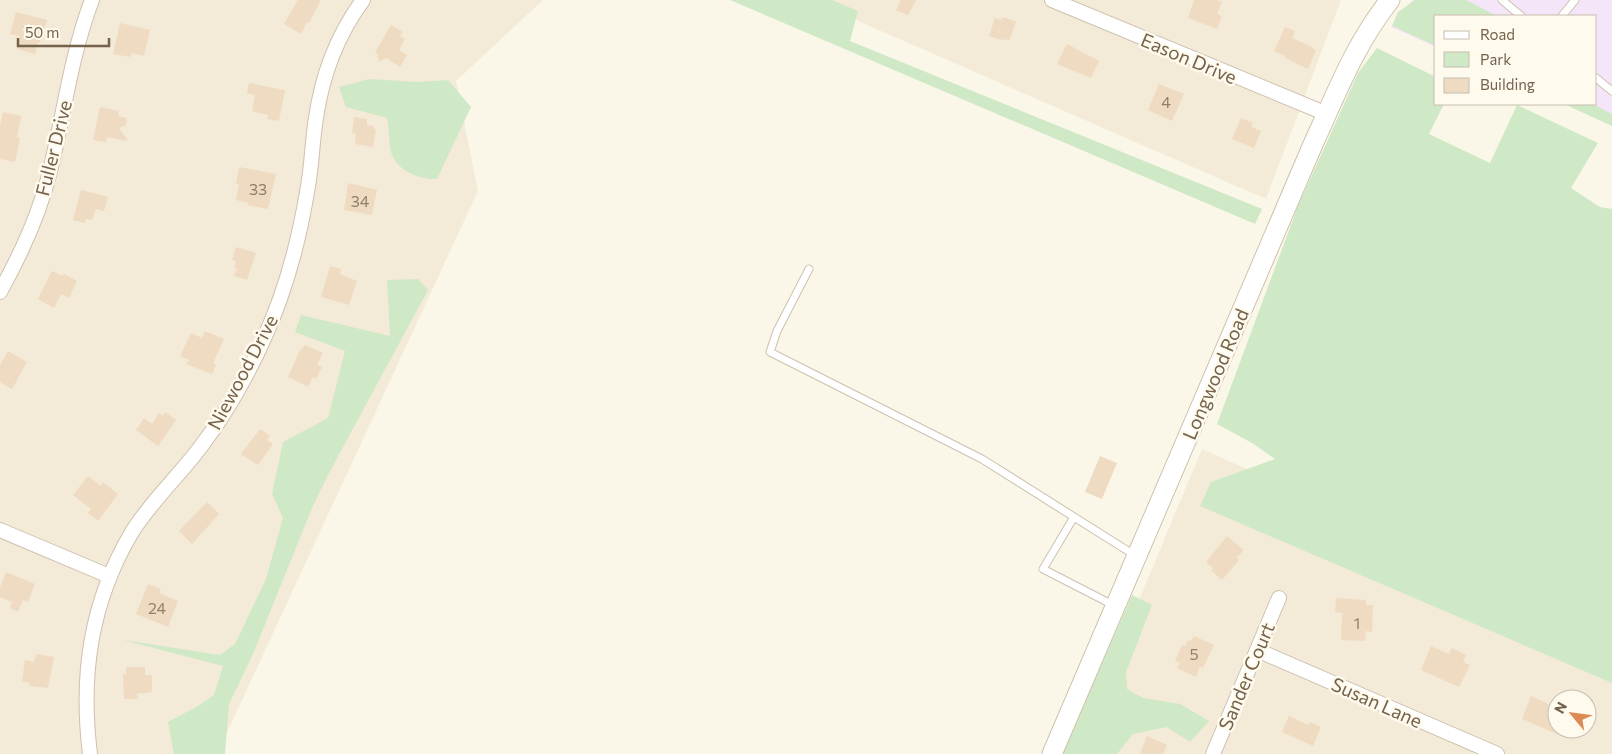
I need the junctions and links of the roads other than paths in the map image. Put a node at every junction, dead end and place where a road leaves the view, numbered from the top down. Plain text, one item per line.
1 (92, 0) edge
2 (363, 0) edge
3 (1052, 0) edge
4 (1390, 0) edge
5 (1502, 0) edge
6 (1575, 0) edge
7 (1520, 15) edge
8 (1563, 15) edge
9 (1597, 79) edge
10 (1612, 91) edge
11 (1327, 114) junction
12 (809, 270) dead end
13 (0, 292) edge
14 (1074, 516) junction
15 (0, 530) edge
16 (1136, 556) junction
17 (109, 576) junction
18 (1279, 598) dead end
19 (1115, 606) junction
20 (1257, 650) junction
21 (90, 754) edge
22 (1052, 754) edge
23 (1213, 754) edge
24 (1497, 754) edge

1 - 13 street, Fuller Drive
2 - 17 street, Niewood Drive
3 - 11 street, Eason Drive
4 - 11 main road, Longwood Road
5 - 7 lane
6 - 8 lane
9 - 10 lane
11 - 16 main road, Longwood Road
12 - 14 lane
14 - 16 lane
14 - 19 lane
15 - 17 street
16 - 19 main road, Longwood Road
17 - 21 street, Niewood Drive
18 - 20 street, Sander Court
19 - 22 main road, Longwood Road
20 - 23 street, Sander Court
20 - 24 street, Susan Lane

